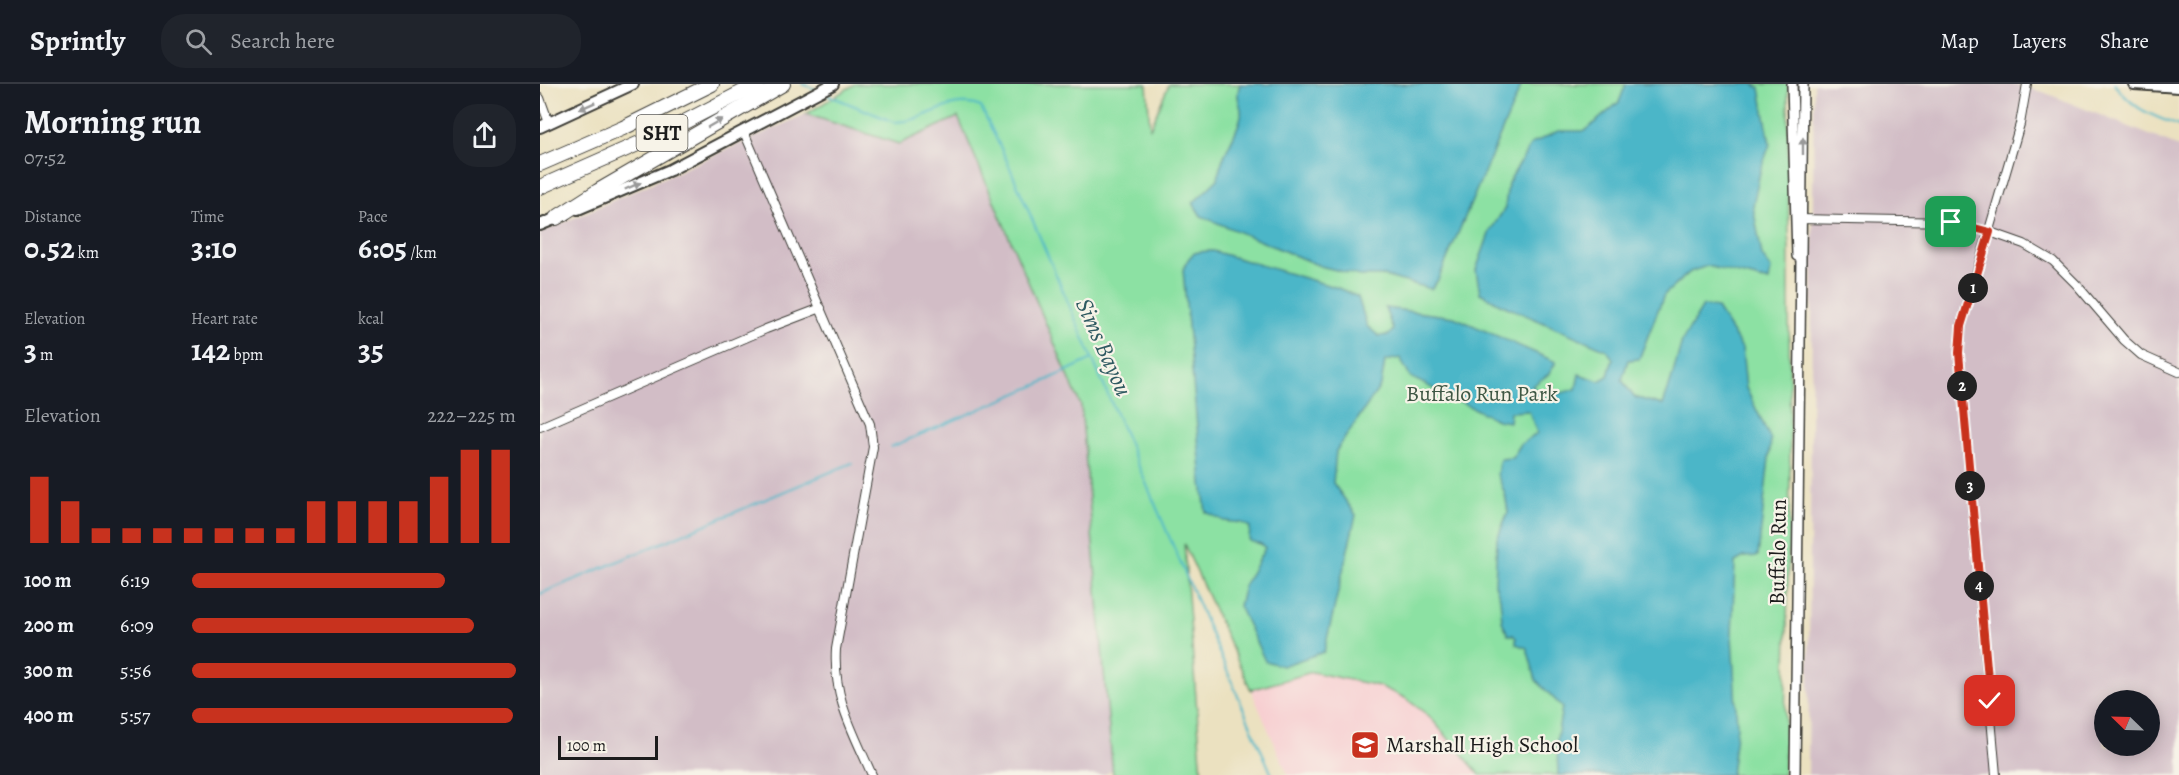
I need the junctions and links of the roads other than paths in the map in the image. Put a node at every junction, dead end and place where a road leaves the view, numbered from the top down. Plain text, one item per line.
1 (633, 84) edge
2 (712, 84) edge
3 (783, 84) edge
4 (833, 84) edge
5 (1792, 84) edge
6 (1803, 84) edge
7 (2027, 84) edge
8 (2134, 84) edge
9 (757, 85) edge
10 (2154, 85) edge
11 (2179, 87) edge
12 (540, 98) edge
13 (544, 125) edge
14 (744, 132) junction
15 (540, 164) edge
16 (540, 187) edge
17 (556, 218) junction
18 (1799, 219) junction
19 (540, 225) edge
20 (1990, 232) junction
21 (821, 308) junction
22 (2179, 372) edge
23 (540, 427) edge
24 (872, 775) edge
25 (1795, 775) edge
26 (1996, 775) edge

1 -> 13 main road
2 - 15 highway, SHT
17 -> 3 highway
4 - 14 main road
5 - 18 street, Buffalo Run
18 -> 6 street, Buffalo Run
7 - 20 street
8 - 10 main road
9 - 16 highway, SHT
10 - 11 main road
12 - 13 street
17 -> 14 main road
14 - 21 street
17 - 19 main road
18 - 20 street
18 - 25 street, Buffalo Run
20 - 22 street
20 - 26 street
21 - 23 street
21 - 24 street

